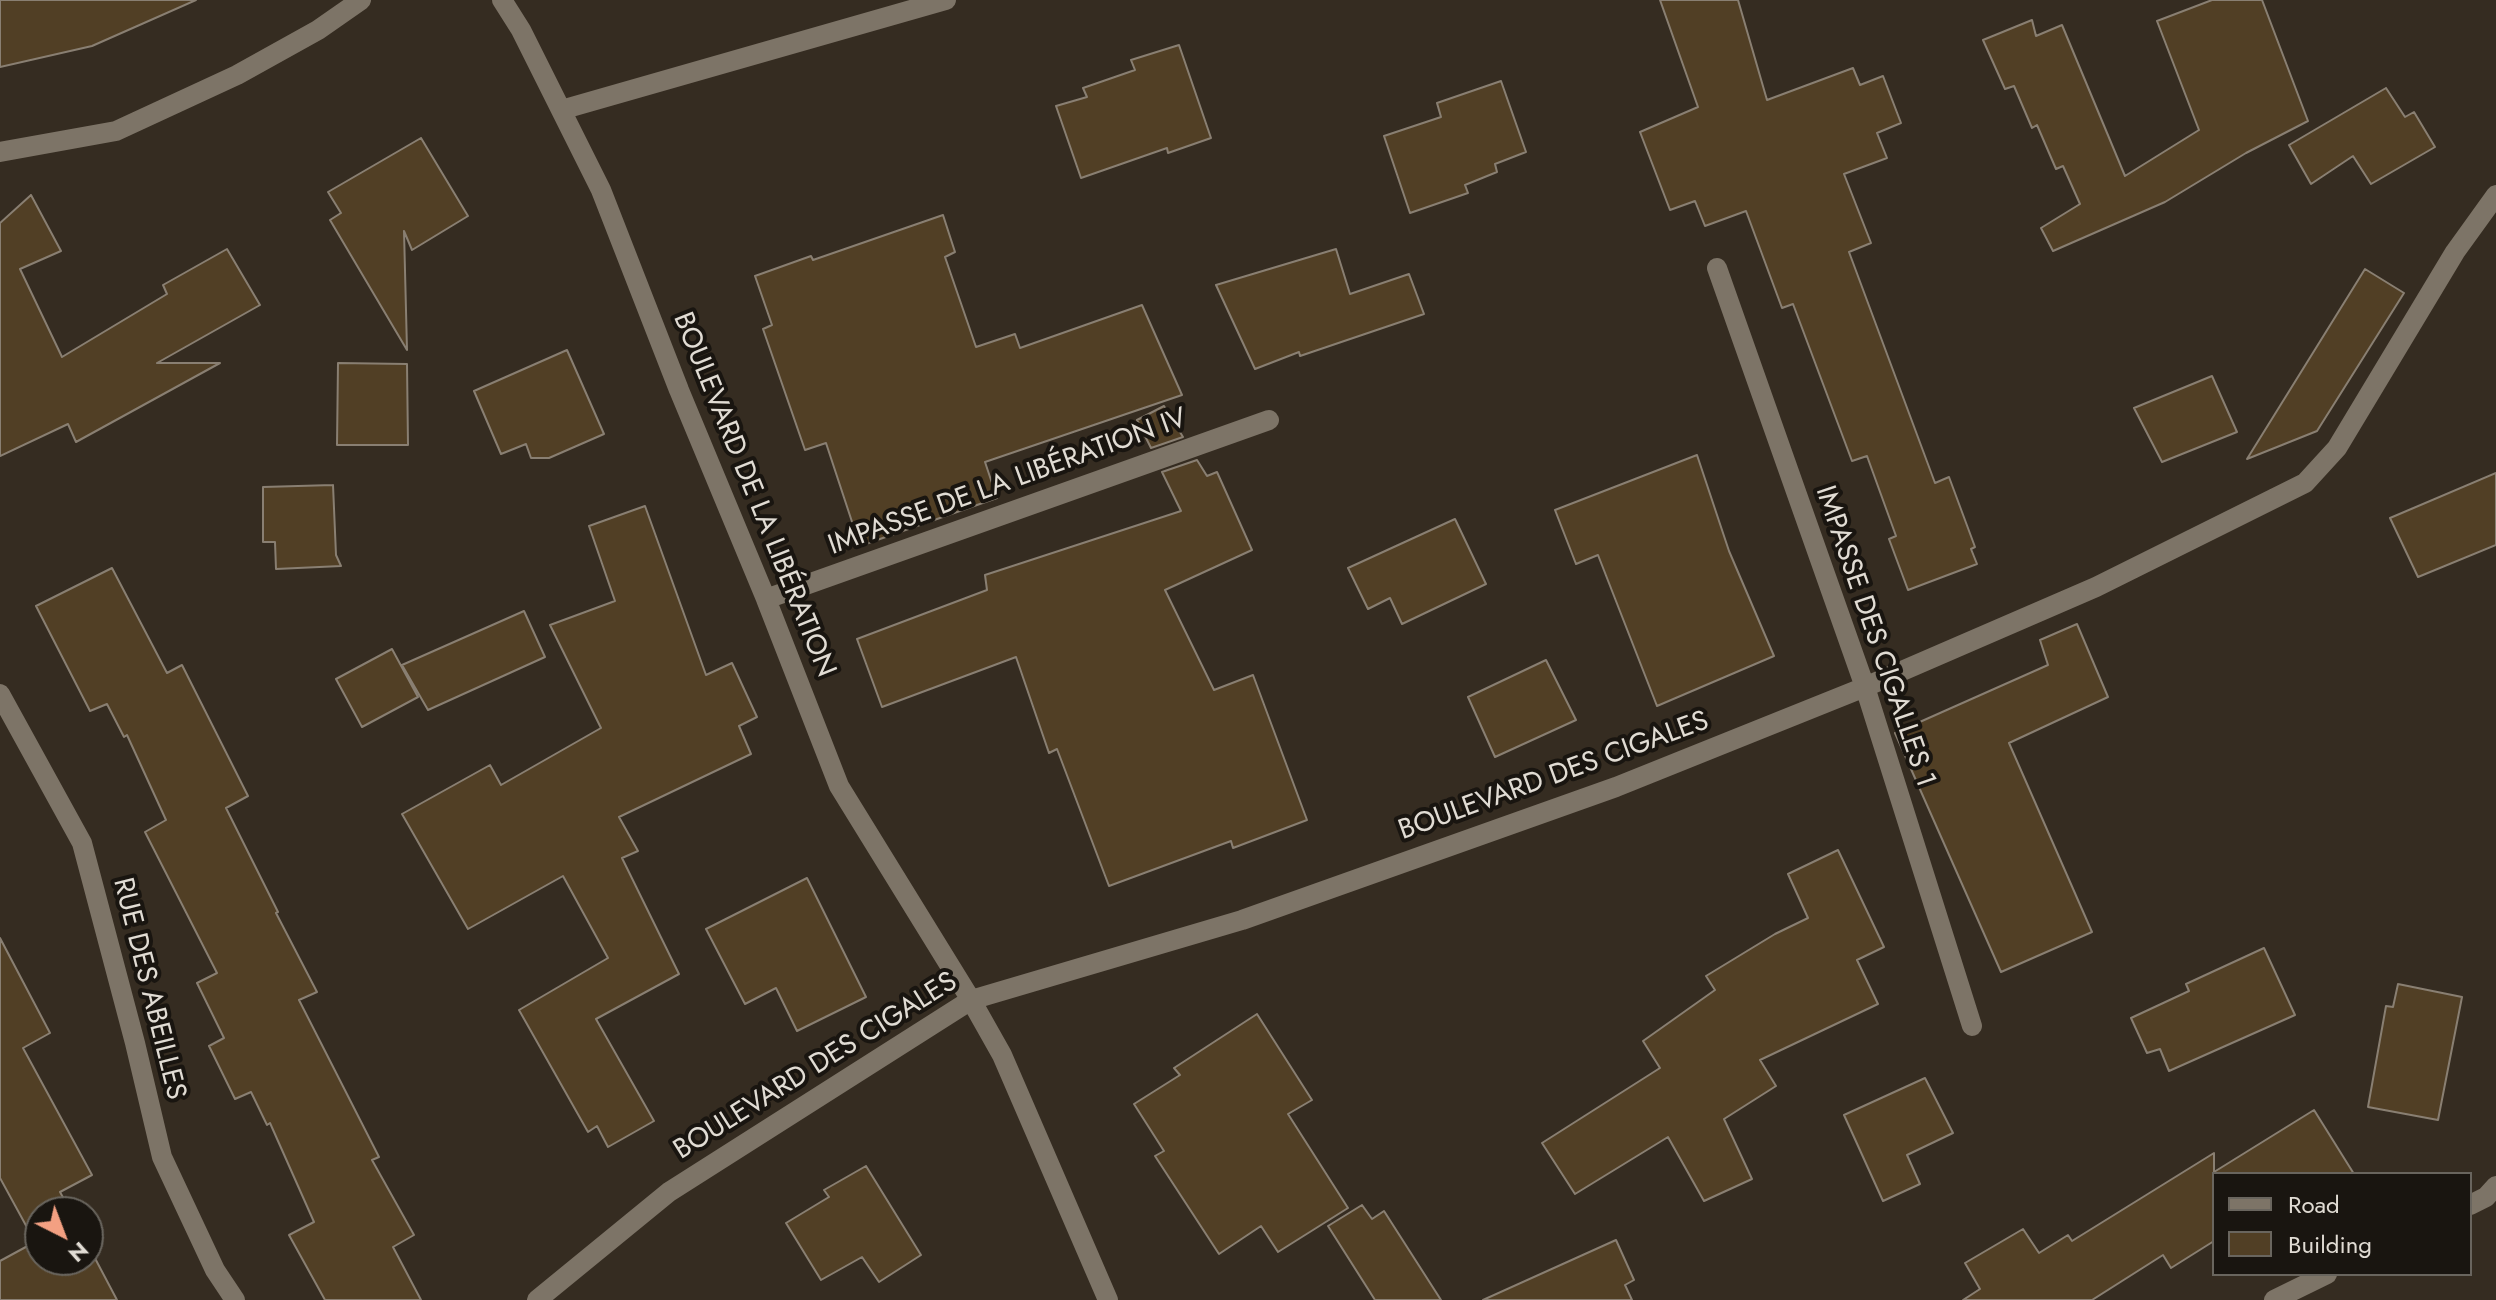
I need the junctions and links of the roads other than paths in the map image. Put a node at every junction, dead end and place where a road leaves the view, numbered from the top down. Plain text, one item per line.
1 (361, 0) edge
2 (502, 0) edge
3 (946, 0) edge
4 (561, 110) junction
5 (0, 152) edge
6 (2496, 195) edge
7 (1717, 268) dead end
8 (1269, 420) dead end
9 (766, 599) junction
10 (1865, 687) junction
11 (0, 694) edge
12 (971, 1000) junction
13 (1972, 1026) dead end
14 (2496, 1186) edge
15 (2472, 1204) edge
16 (2323, 1276) edge
17 (235, 1300) edge
18 (537, 1300) edge
19 (1108, 1300) edge
20 (2274, 1300) edge

1 - 5 street
2 - 4 street, BOULEVARD DE LA LIBÉRATION
3 - 4 street
4 - 9 street, BOULEVARD DE LA LIBÉRATION
6 - 10 street, BOULEVARD DES CIGALES
7 - 10 street, IMPASSE DES CIGALLES 1
8 - 9 street, IMPASSE DE LA LIBÉRATION IV
9 - 12 street, BOULEVARD DE LA LIBÉRATION
10 - 12 street, BOULEVARD DES CIGALES
10 - 13 street, IMPASSE DES CIGALLES 1
11 - 17 street, RUE DES ABEILLES
12 - 18 street, BOULEVARD DES CIGALES
12 - 19 street, BOULEVARD DE LA LIBÉRATION
14 - 15 street
16 - 20 street

